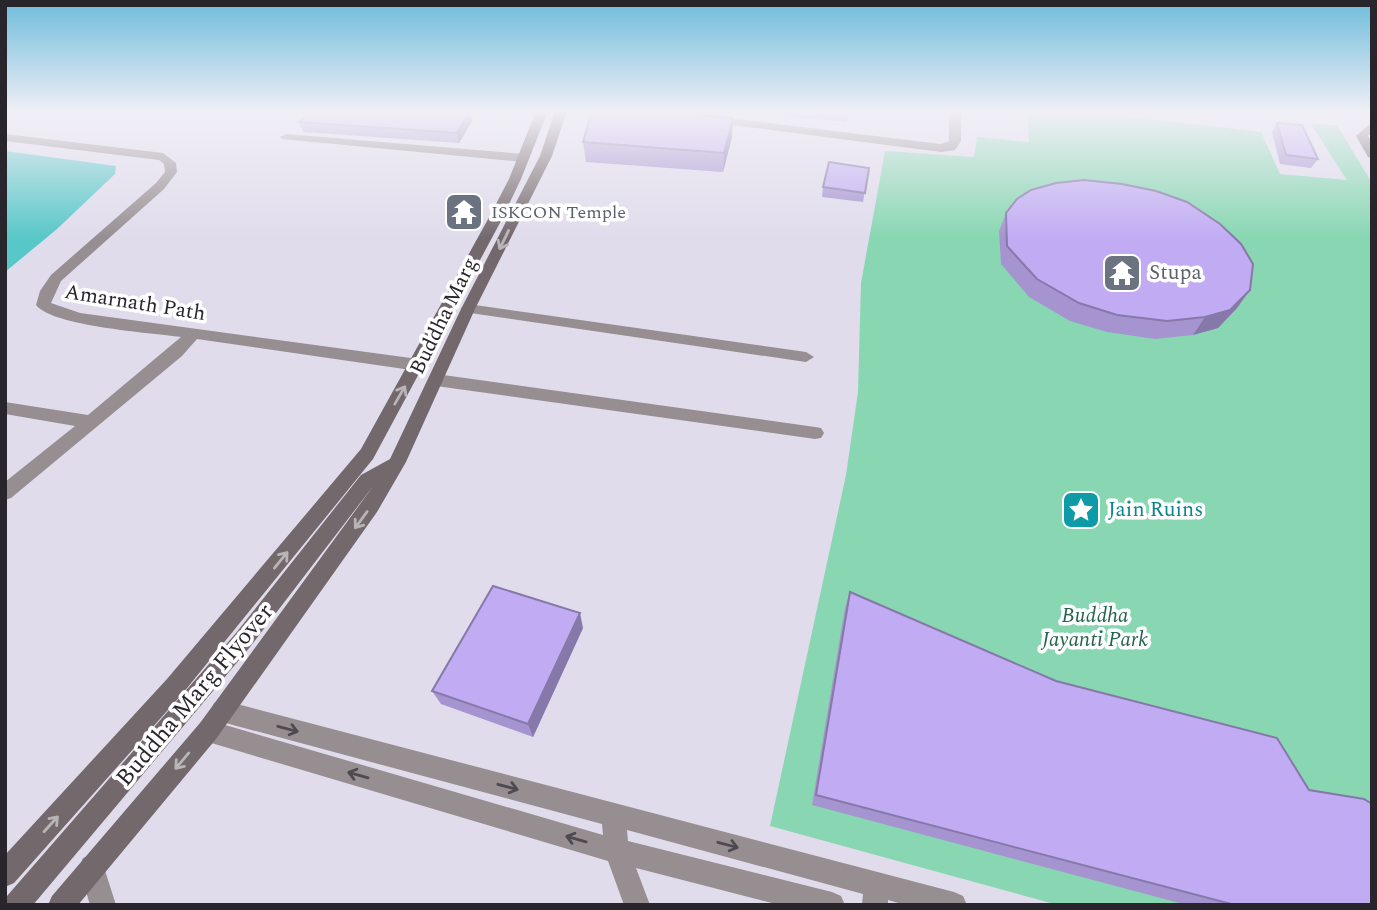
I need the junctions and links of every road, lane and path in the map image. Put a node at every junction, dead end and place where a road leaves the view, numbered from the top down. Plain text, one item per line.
1 (141, 153) edge
2 (473, 153) edge
3 (526, 153) edge
4 (547, 153) edge
5 (524, 158) junction
6 (468, 309) junction
7 (193, 334) junction
8 (806, 357) dead end
9 (418, 365) junction
10 (436, 380) junction
11 (5, 408) edge
12 (92, 422) junction
13 (815, 433) dead end
14 (367, 454) junction
15 (397, 462) junction
16 (361, 489) junction
17 (5, 493) edge
18 (215, 721) junction
19 (613, 814) junction
20 (617, 851) junction
21 (92, 867) junction
22 (5, 874) edge
23 (876, 895) edge
24 (16, 905) edge
25 (61, 905) edge
26 (103, 905) edge
27 (637, 905) edge
28 (832, 905) edge
29 (954, 905) edge

1 - 7 street, Amarnath Path
2 - 5 street
3 - 5 main road, Buddha Marg
4 -> 6 main road, Buddha Marg
5 - 9 main road, Buddha Marg
6 - 8 street
6 - 10 main road, Buddha Marg
7 - 9 street, Amarnath Path
7 - 12 street
14 -> 9 main road, Buddha Marg
10 - 13 street
10 - 15 main road, Buddha Marg
11 - 12 street
12 - 17 street
14 - 16 main road
22 -> 14 main road, Buddha Marg
15 - 16 main road, Buddha Marg Flyover
15 -> 18 main road, Buddha Marg
16 - 24 main road, Buddha Marg Flyover
18 -> 19 street
20 -> 18 street
18 -> 21 main road, Buddha Marg
19 - 20 street
19 -> 23 street
20 - 27 street
20 - 28 street
21 - 25 main road, Buddha Marg
21 - 26 street
23 - 29 street

